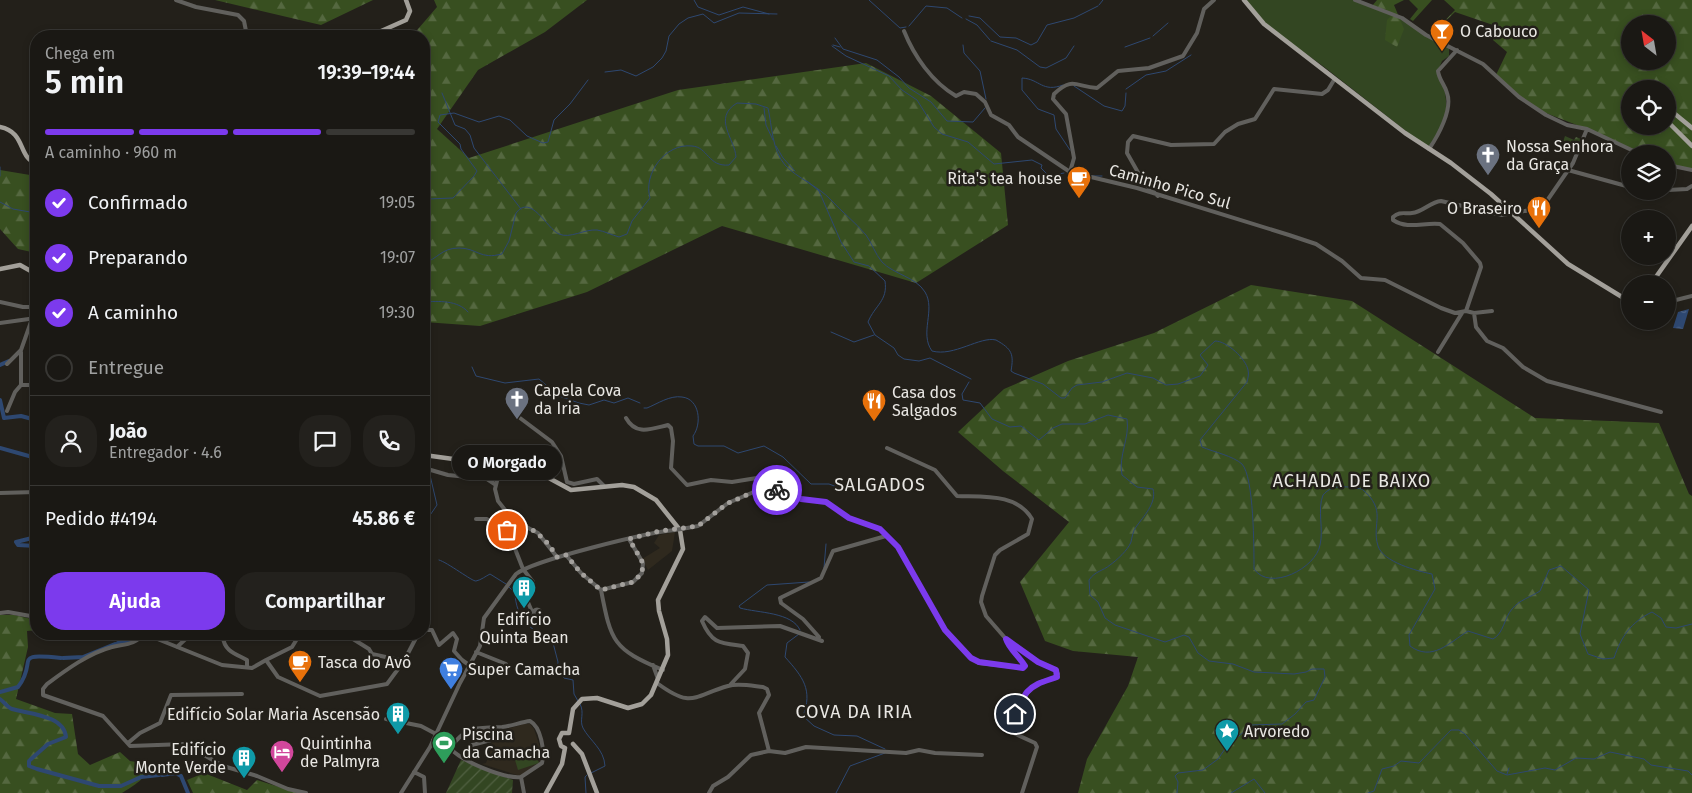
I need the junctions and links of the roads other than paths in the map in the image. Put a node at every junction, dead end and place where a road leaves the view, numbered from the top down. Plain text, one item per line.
1 (176, 0) edge
2 (406, 0) edge
3 (1214, 0) edge
4 (1355, 0) edge
5 (1246, 1) edge
6 (246, 30) edge
7 (384, 30) edge
8 (904, 31) dead end
9 (1457, 50) junction
10 (1334, 80) junction
11 (1676, 115) edge
12 (0, 127) edge
13 (1692, 128) edge
14 (1587, 129) junction
15 (1676, 130) edge
16 (1621, 145) edge
17 (1692, 146) edge
18 (1429, 149) junction
19 (30, 160) edge
20 (1676, 167) edge
21 (1568, 170) junction
22 (1692, 170) edge
23 (1070, 172) junction
24 (1621, 185) edge
25 (1692, 186) edge
26 (1676, 190) edge
27 (1158, 196) junction
28 (1512, 213) junction
29 (1692, 226) edge
30 (0, 269) edge
31 (30, 271) edge
32 (1657, 275) edge
33 (1621, 296) edge
34 (1692, 296) edge
35 (1676, 300) edge
36 (0, 302) edge
37 (30, 307) edge
38 (1492, 311) dead end
39 (1464, 312) junction
40 (1474, 313) junction
41 (30, 319) edge
42 (0, 323) edge
43 (30, 329) edge
44 (22, 350) junction
45 (1438, 352) dead end
46 (6, 364) dead end
47 (21, 385) junction
48 (30, 385) edge
49 (7, 411) dead end
50 (1661, 412) dead end
51 (520, 418) dead end
52 (626, 418) dead end
53 (887, 448) dead end
54 (430, 456) edge
55 (501, 465) junction
56 (430, 470) edge
57 (496, 485) junction
58 (604, 486) junction
59 (768, 486) junction
60 (30, 492) edge
61 (0, 493) edge
62 (476, 518) dead end
63 (513, 520) junction
64 (506, 526) junction
65 (886, 536) junction
66 (629, 539) junction
67 (566, 555) junction
68 (557, 557) junction
69 (528, 567) junction
70 (523, 569) junction
71 (516, 574) junction
72 (528, 576) junction
73 (601, 590) junction
74 (527, 602) junction
75 (0, 613) edge
76 (30, 616) edge
77 (430, 630) edge
78 (1006, 639) junction
79 (137, 640) edge
80 (159, 640) edge
81 (184, 640) edge
82 (223, 640) edge
83 (296, 640) edge
84 (355, 640) edge
85 (415, 640) edge
86 (177, 647) junction
87 (476, 652) junction
88 (266, 660) junction
89 (404, 661) junction
90 (666, 662) junction
91 (470, 664) junction
92 (506, 664) dead end
93 (653, 665) junction
94 (247, 668) junction
95 (664, 670) junction
96 (658, 682) junction
97 (730, 685) junction
98 (242, 694) dead end
99 (386, 719) dead end
100 (492, 727) junction
101 (569, 733) junction
102 (436, 734) junction
103 (433, 740) junction
104 (128, 743) junction
105 (573, 744) junction
106 (440, 745) junction
107 (430, 747) junction
108 (450, 748) junction
109 (565, 748) junction
110 (769, 751) junction
111 (982, 755) dead end
112 (468, 761) junction
113 (414, 772) junction
114 (521, 777) junction
115 (306, 793) edge
116 (400, 793) edge
117 (424, 793) edge
118 (524, 793) edge
119 (546, 793) edge
120 (597, 793) edge
121 (709, 793) edge
122 (1022, 793) edge

1 - 6 street
2 - 7 main road
3 - 23 street
4 - 9 street
5 - 10 main road
8 - 23 street
9 - 14 street
9 - 18 street
10 - 18 main road
10 - 27 street
11 - 13 main road
12 - 19 main road
14 - 16 street
14 - 21 street
15 - 17 main road
18 - 28 main road
20 - 22 street
21 - 24 street
21 - 28 street
23 - 27 street, Caminho Pico Sul
25 - 26 street
27 - 39 street, Caminho Pico Sul
28 - 33 main road
28 - 39 street
29 - 32 main road
30 - 31 main road
34 - 35 street
36 - 37 street
38 - 40 street
39 - 40 street, Caminho Pico Sul
39 - 45 street
40 - 50 street
41 - 42 street
43 - 44 street
44 - 46 street
44 - 47 street
47 - 48 street
47 - 49 street
51 - 58 street
52 - 59 street
53 - 78 street
54 - 55 main road
55 - 57 street
55 - 58 main road
56 - 57 street
57 - 63 street
58 - 90 main road
59 - 65 street
59 - 66 street, bridge
60 - 61 street
62 - 64 street
63 - 64 street
63 - 68 street
64 - 70 street
65 - 78 street
65 - 97 street
66 - 67 street
66 - 73 street
67 - 68 street
67 - 73 street
68 - 69 street
69 - 70 street
69 - 72 street
70 - 71 street
70 - 72 street
71 - 72 street
71 - 87 street
72 - 74 street
73 - 93 street
74 - 74 street
75 - 76 street
77 - 91 street
78 - 122 street
79 - 104 street
80 - 86 street
81 - 86 street
82 - 94 street
83 - 88 street
84 - 89 street
85 - 89 street
86 - 94 street
87 - 91 street
87 - 92 street
88 - 89 street
88 - 94 street
90 - 93 street
90 - 95 main road
91 - 102 street
93 - 95 street
93 - 96 street
95 - 96 main road
96 - 97 street
96 - 101 main road
97 - 110 street
98 - 104 street
99 - 102 street
100 - 108 street
100 - 112 street
100 - 114 street
101 - 105 main road
101 - 109 main road
102 - 103 street
103 - 106 street
103 - 107 street
104 - 115 street
105 - 109 main road
105 - 120 main road
106 - 107 street
106 - 108 street
107 - 113 street
108 - 112 street
109 - 119 main road
110 - 111 street
110 - 121 street
112 - 114 street
113 - 116 street
113 - 117 street
114 - 118 street

